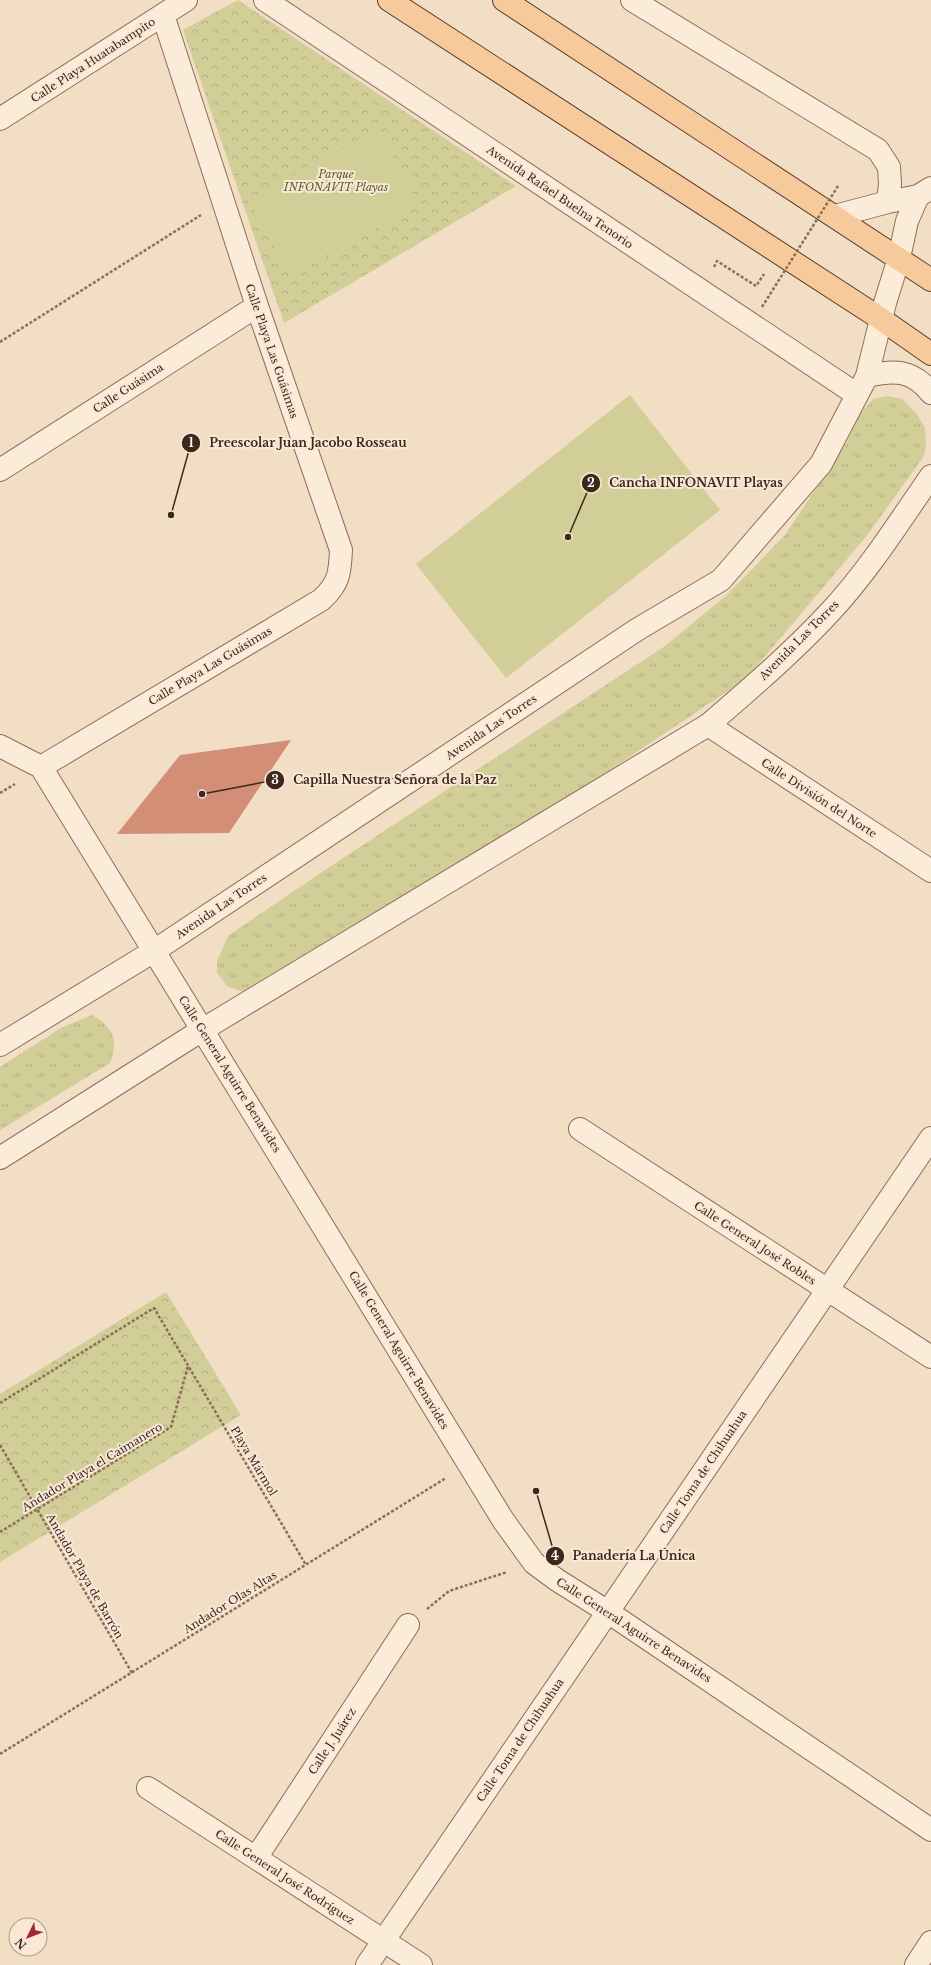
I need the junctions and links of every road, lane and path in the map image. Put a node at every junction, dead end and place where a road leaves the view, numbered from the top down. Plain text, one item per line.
1 (186, 0) edge
2 (265, 0) edge
3 (389, 0) edge
4 (504, 0) edge
5 (632, 0) edge
6 (163, 15) junction
7 (0, 119) edge
8 (838, 186) dead end
9 (925, 192) edge
10 (223, 201) junction
11 (888, 202) junction
12 (835, 216) junction
13 (779, 252) junction
14 (899, 258) junction
15 (713, 268) dead end
16 (931, 280) edge
17 (755, 303) dead end
18 (256, 306) junction
19 (881, 319) junction
20 (0, 342) edge
21 (931, 354) edge
22 (861, 385) junction
23 (931, 393) edge
24 (0, 470) edge
25 (931, 476) edge
26 (708, 725) junction
27 (0, 746) edge
28 (41, 767) junction
29 (931, 871) edge
30 (154, 951) junction
31 (202, 1030) junction
32 (0, 1045) edge
33 (580, 1129) dead end
34 (931, 1138) edge
35 (0, 1158) edge
36 (827, 1290) junction
37 (931, 1358) edge
38 (188, 1366) junction
39 (0, 1403) edge
40 (0, 1445) edge
41 (469, 1464) junction
42 (37, 1509) junction
43 (0, 1532) edge
44 (534, 1563) junction
45 (306, 1565) junction
46 (608, 1612) junction
47 (408, 1625) joint
48 (132, 1673) junction
49 (0, 1754) edge
50 (148, 1788) dead end
51 (931, 1830) edge
52 (256, 1858) junction
53 (383, 1941) junction
54 (931, 1942) edge
55 (367, 1965) edge
56 (421, 1965) edge
57 (916, 1965) edge

1 - 6 street, Calle Playa Huatabampito
2 - 22 street, Avenida Rafael Buelna Tenorio
3 - 13 main road
4 - 12 main road
5 - 11 street
6 - 7 street, Calle Playa Huatabampito
6 - 10 street, Calle Playa Las Guásimas
8 - 17 path, bridge
9 - 11 street
9 - 14 street, Avenida Las Torres
10 - 18 street, Calle Playa Las Guásimas
10 - 20 path
11 - 12 street
12 - 14 main road
13 - 15 path
13 - 19 main road
14 - 16 main road
14 - 19 street, Avenida Las Torres
18 - 24 street, Calle Guásima
18 - 28 street, Calle Playa Las Guásimas
19 - 21 main road
19 - 22 street, Avenida Las Torres
22 - 23 street
22 - 30 street, Avenida Las Torres
25 - 26 street, Avenida Las Torres
26 - 29 street, Calle División del Norte
26 - 31 street, Avenida Las Torres
27 - 28 street
28 - 30 street, Calle General Aguirre Benavides
30 - 31 street, Calle General Aguirre Benavides
30 - 32 street, Avenida Las Torres
31 - 35 street, Avenida Las Torres
31 - 41 street, Calle General Aguirre Benavides
33 - 36 street, Calle General José Robles
34 - 36 street, Calle Toma de Chihuahua
36 - 37 street, Calle General José Robles
36 - 46 street, Calle Toma de Chihuahua
38 - 39 path
38 - 42 path, Andador Playa el Caimanero
38 - 45 path, Playa Mármol
40 - 42 path, Andador Playa de Barrón
41 - 44 street, Calle General Aguirre Benavides
41 - 45 path, Andador Olas Altas
42 - 43 path, Andador Playa el Caimanero
42 - 48 path, Andador Playa de Barrón
44 - 46 street, Calle General Aguirre Benavides
44 - 47 path
45 - 48 path, Andador Olas Altas
46 - 51 street, Calle General Aguirre Benavides
46 - 53 street, Calle Toma de Chihuahua
47 - 52 street, Calle J. Juárez
48 - 49 path, Andador Olas Altas
50 - 52 street, Calle General José Rodríguez
52 - 53 street, Calle General José Rodríguez
53 - 55 street, Calle Toma de Chihuahua
53 - 56 street, Calle General José Rodríguez
54 - 57 street

